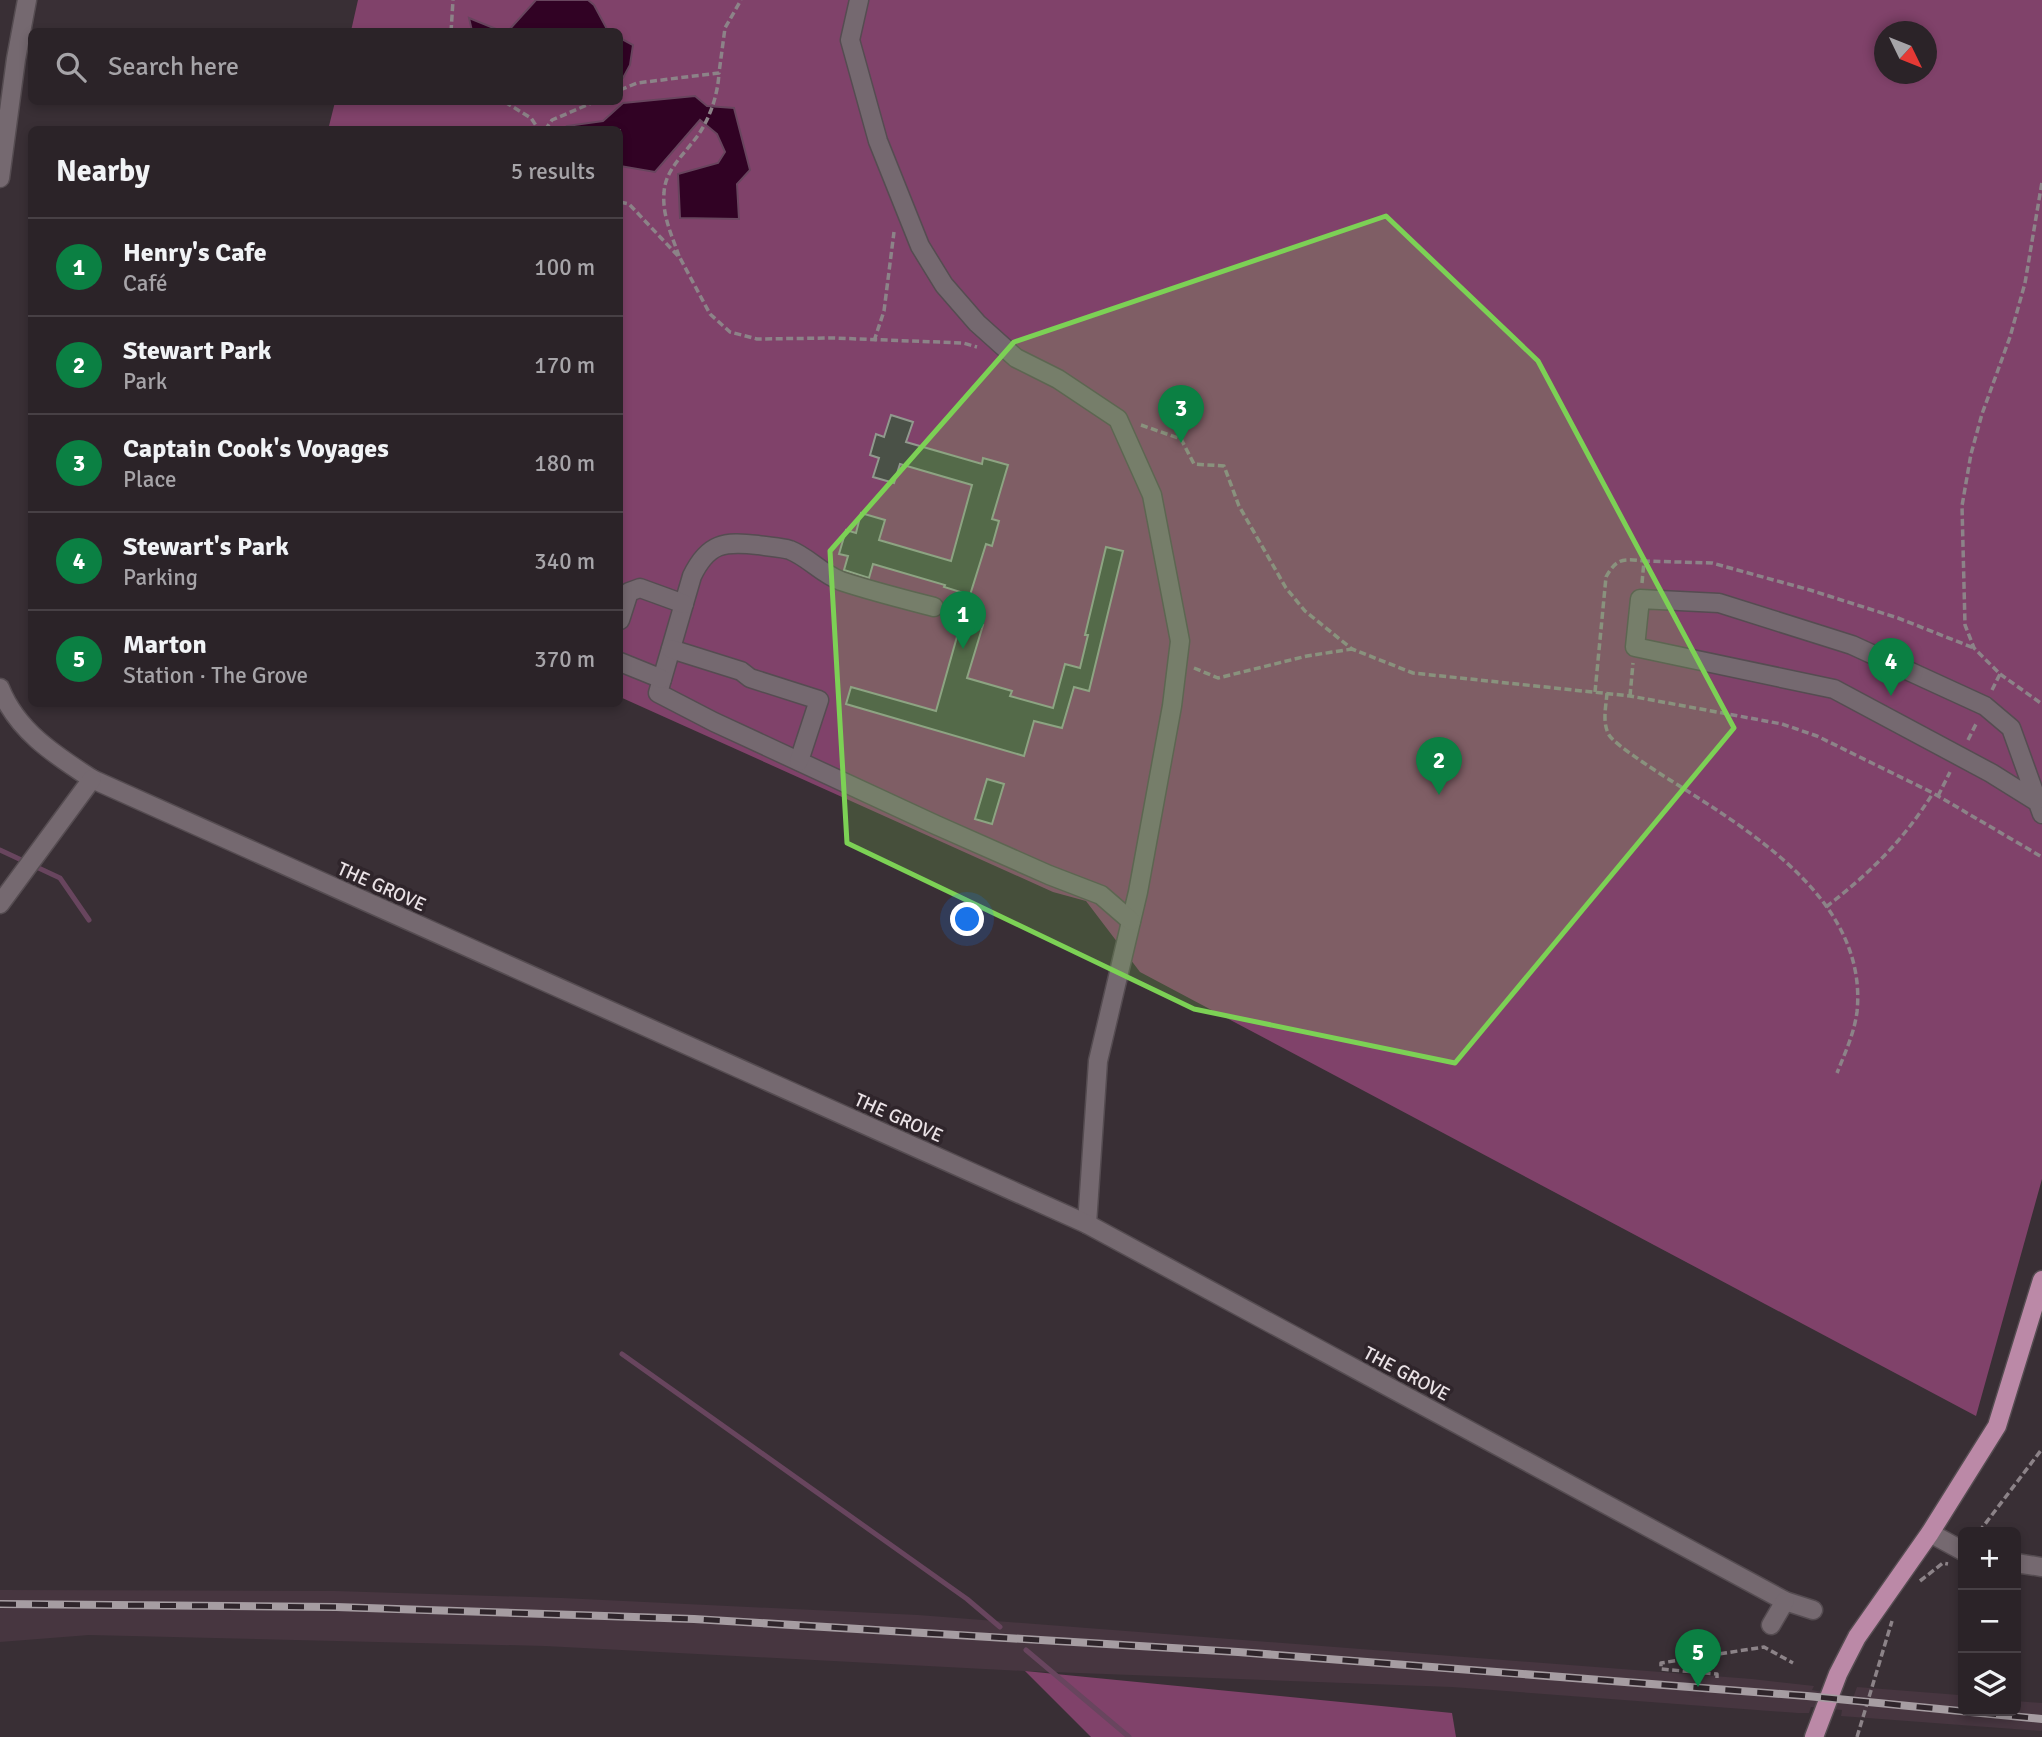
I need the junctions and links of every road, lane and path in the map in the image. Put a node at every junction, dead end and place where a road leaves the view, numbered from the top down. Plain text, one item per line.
1 (27, 0) edge
2 (453, 0) edge
3 (741, 0) edge
4 (859, 0) edge
5 (451, 28) edge
6 (719, 73) junction
7 (623, 89) edge
8 (510, 105) edge
9 (587, 105) edge
10 (536, 126) edge
11 (548, 126) edge
12 (0, 178) edge
13 (2042, 182) edge
14 (901, 199) junction
15 (623, 203) edge
16 (680, 258) junction
17 (874, 341) junction
18 (976, 347) dead end
19 (1118, 418) junction
20 (1644, 561) junction
21 (1640, 599) junction
22 (684, 604) junction
23 (934, 607) dead end
24 (623, 611) edge
25 (1180, 641) junction
26 (1635, 647) junction
27 (1974, 648) junction
28 (671, 649) junction
29 (1352, 649) junction
30 (623, 663) edge
31 (2000, 674) junction
32 (662, 679) junction
33 (0, 688) edge
34 (1595, 692) junction
35 (1991, 692) dead end
36 (1607, 693) junction
37 (1630, 696) junction
38 (2042, 704) edge
39 (1978, 720) dead end
40 (1966, 742) dead end
41 (799, 761) junction
42 (1955, 764) dead end
43 (92, 779) junction
44 (1933, 793) junction
45 (1938, 796) junction
46 (2039, 807) edge
47 (2042, 856) edge
48 (0, 904) edge
49 (1826, 907) junction
50 (1131, 921) junction
51 (1837, 1073) dead end
52 (1087, 1224) junction
53 (2042, 1280) edge
54 (2042, 1449) edge
55 (1983, 1527) edge
56 (1930, 1534) junction
57 (1958, 1558) edge
58 (2021, 1564) edge
59 (2042, 1567) edge
60 (1914, 1587) dead end
61 (1785, 1601) junction
62 (1813, 1610) dead end
63 (1893, 1618) dead end
64 (1771, 1625) dead end
65 (1793, 1662) dead end
66 (1717, 1678) dead end
67 (1814, 1737) edge
68 (1857, 1737) edge

1 - 12 street
2 - 5 path
3 - 6 path
4 - 14 street
6 - 7 path
6 - 16 path
8 - 10 path
9 - 11 path
13 - 27 path
14 - 17 path
14 - 19 street
15 - 16 path
16 - 17 path
17 - 18 path
19 - 25 street
19 - 29 path
20 - 21 path
20 - 27 path
20 - 34 path
21 - 26 street
21 - 46 street
22 - 23 street
22 - 24 street
22 - 28 street
25 - 29 path
25 - 50 street
26 - 37 path
26 - 46 street
27 - 31 path
28 - 32 street
28 - 41 street
29 - 34 path
30 - 32 street
31 - 35 path
31 - 38 path
32 - 41 street
33 - 43 street, THE GROVE
34 - 36 path
36 - 37 path
36 - 49 path
37 - 44 path
39 - 40 path
41 - 50 street
42 - 45 path
43 - 48 street
43 - 52 street, THE GROVE
44 - 45 path
44 - 49 path
45 - 47 path
49 - 51 path
50 - 52 street
52 - 61 street, THE GROVE
53 - 56 main road
54 - 55 path
56 - 57 street
56 - 67 main road
57 - 60 path
58 - 59 street
61 - 62 street, THE GROVE
61 - 64 street
63 - 68 path
65 - 66 path

